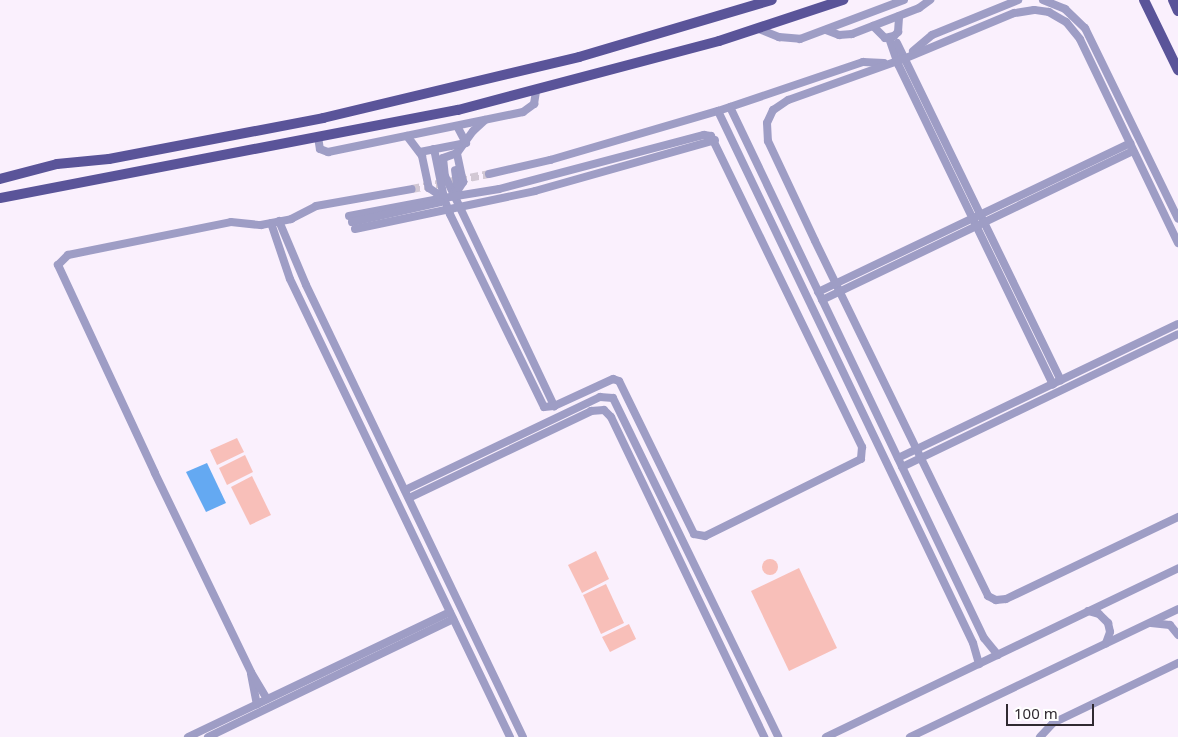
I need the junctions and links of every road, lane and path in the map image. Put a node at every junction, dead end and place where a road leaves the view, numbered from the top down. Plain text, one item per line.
1 (772, 0) edge
2 (843, 0) edge
3 (904, 0) edge
4 (930, 0) edge
5 (1018, 0) edge
6 (1042, 0) edge
7 (1144, 0) edge
8 (1173, 0) edge
9 (1178, 11) edge
10 (899, 16) junction
11 (872, 26) junction
12 (759, 29) junction
13 (826, 30) junction
14 (892, 37) junction
15 (901, 58) junction
16 (1178, 70) edge
17 (536, 90) junction
18 (730, 107) junction
19 (718, 111) junction
20 (485, 120) junction
21 (457, 126) junction
22 (407, 136) junction
23 (318, 137) junction
24 (715, 140) junction
25 (466, 143) junction
26 (1130, 143) junction
27 (658, 147) junction
28 (427, 150) junction
29 (1133, 151) junction
30 (455, 154) junction
31 (659, 157) junction
32 (489, 174) tunnel mouth
33 (0, 178) edge
34 (412, 189) tunnel mouth
35 (474, 193) junction
36 (773, 197) junction
37 (0, 198) edge
38 (448, 198) junction
39 (476, 203) junction
40 (762, 203) junction
41 (457, 207) junction
42 (448, 209) junction
43 (981, 214) junction
44 (973, 218) junction
45 (1178, 219) edge
46 (279, 221) junction
47 (985, 222) junction
48 (271, 223) junction
49 (977, 226) junction
50 (1178, 244) edge
51 (297, 264) junction
52 (286, 269) junction
53 (836, 283) junction
54 (840, 291) junction
55 (818, 292) junction
56 (822, 300) junction
57 (1178, 324) edge
58 (1178, 334) edge
59 (1146, 340) junction
60 (1149, 348) junction
61 (1061, 380) junction
62 (1053, 385) junction
63 (865, 390) junction
64 (854, 395) junction
65 (610, 396) junction
66 (554, 406) junction
67 (604, 410) junction
68 (373, 423) junction
69 (362, 428) junction
70 (630, 430) junction
71 (619, 436) junction
72 (916, 450) junction
73 (898, 458) junction
74 (920, 458) junction
75 (902, 467) junction
76 (405, 490) junction
77 (409, 498) junction
78 (1178, 517) edge
79 (428, 538) junction
80 (417, 544) junction
81 (944, 554) junction
82 (933, 560) junction
83 (1178, 568) edge
84 (1178, 609) edge
85 (1088, 611) junction
86 (451, 615) junction
87 (1149, 622) junction
88 (1178, 635) edge
89 (1106, 643) junction
90 (998, 655) junction
91 (1178, 663) edge
92 (978, 664) junction
93 (251, 672) junction
94 (751, 681) junction
95 (740, 686) junction
96 (268, 699) junction
97 (257, 704) junction
98 (188, 737) edge
99 (208, 737) edge
100 (510, 737) edge
101 (524, 737) edge
102 (764, 737) edge
103 (778, 737) edge
104 (826, 737) edge
105 (910, 737) edge
106 (1040, 737) edge

1 - 33 main road
2 - 12 main road
3 - 13 street
4 - 10 street
5 - 15 street
6 - 45 street
7 - 16 main road
8 - 9 main road
10 - 11 street
10 - 14 street
11 - 13 street
11 - 14 street
12 - 13 street
12 - 17 main road
14 - 15 street
15 - 18 street
15 - 26 street
15 - 43 street
15 - 44 street
15 - 53 street
17 - 20 street
17 - 23 main road
18 - 19 street
18 - 36 street
19 - 32 street
19 - 40 street
20 - 21 street
20 - 25 street
21 - 22 street
21 - 25 street
22 - 23 street
22 - 28 street
23 - 37 main road
24 - 27 street
24 - 31 street
24 - 66 street
25 - 28 street
25 - 30 street
26 - 29 street
26 - 43 street
27 - 31 street
27 - 35 street
28 - 38 street
28 - 38 street
29 - 47 street
29 - 50 street
30 - 38 street
30 - 38 street
31 - 39 street
34 - 46 street
35 - 38 street
35 - 39 street
36 - 40 street
36 - 55 street
38 - 41 street
38 - 42 street
38 - 42 street
39 - 41 street
40 - 64 street
41 - 42 street
41 - 66 street
42 - 66 street
43 - 44 street
43 - 47 street
44 - 49 street
44 - 53 street
46 - 48 street
46 - 51 street
47 - 49 street
47 - 61 street
48 - 52 street
48 - 93 street
49 - 54 street
49 - 62 street
51 - 52 street
51 - 68 street
52 - 69 street
53 - 54 street
53 - 55 street
54 - 56 street
54 - 72 street
55 - 56 street
56 - 63 street
57 - 59 street
58 - 60 street
59 - 60 street
59 - 61 street
60 - 74 street
61 - 62 street
62 - 72 street
63 - 64 street
63 - 73 street
64 - 82 street
65 - 67 street
65 - 70 street
65 - 76 street
67 - 71 street
67 - 77 street
68 - 69 street
68 - 76 street
69 - 80 street
70 - 71 street
70 - 94 street
71 - 95 street
72 - 73 street
72 - 74 street
73 - 75 street
74 - 75 street
74 - 78 street
75 - 81 street
76 - 77 street
77 - 79 street
79 - 80 street
79 - 101 street
80 - 86 street
81 - 82 street
81 - 90 street
82 - 92 street
83 - 85 street
84 - 87 street
85 - 89 street
85 - 90 street
86 - 96 street
86 - 99 street
86 - 100 street
87 - 88 street
87 - 89 street
89 - 105 street
90 - 92 street
91 - 106 street
92 - 104 street
93 - 96 street
93 - 97 street
94 - 95 street
94 - 103 street
95 - 102 street
96 - 97 street
97 - 98 street

